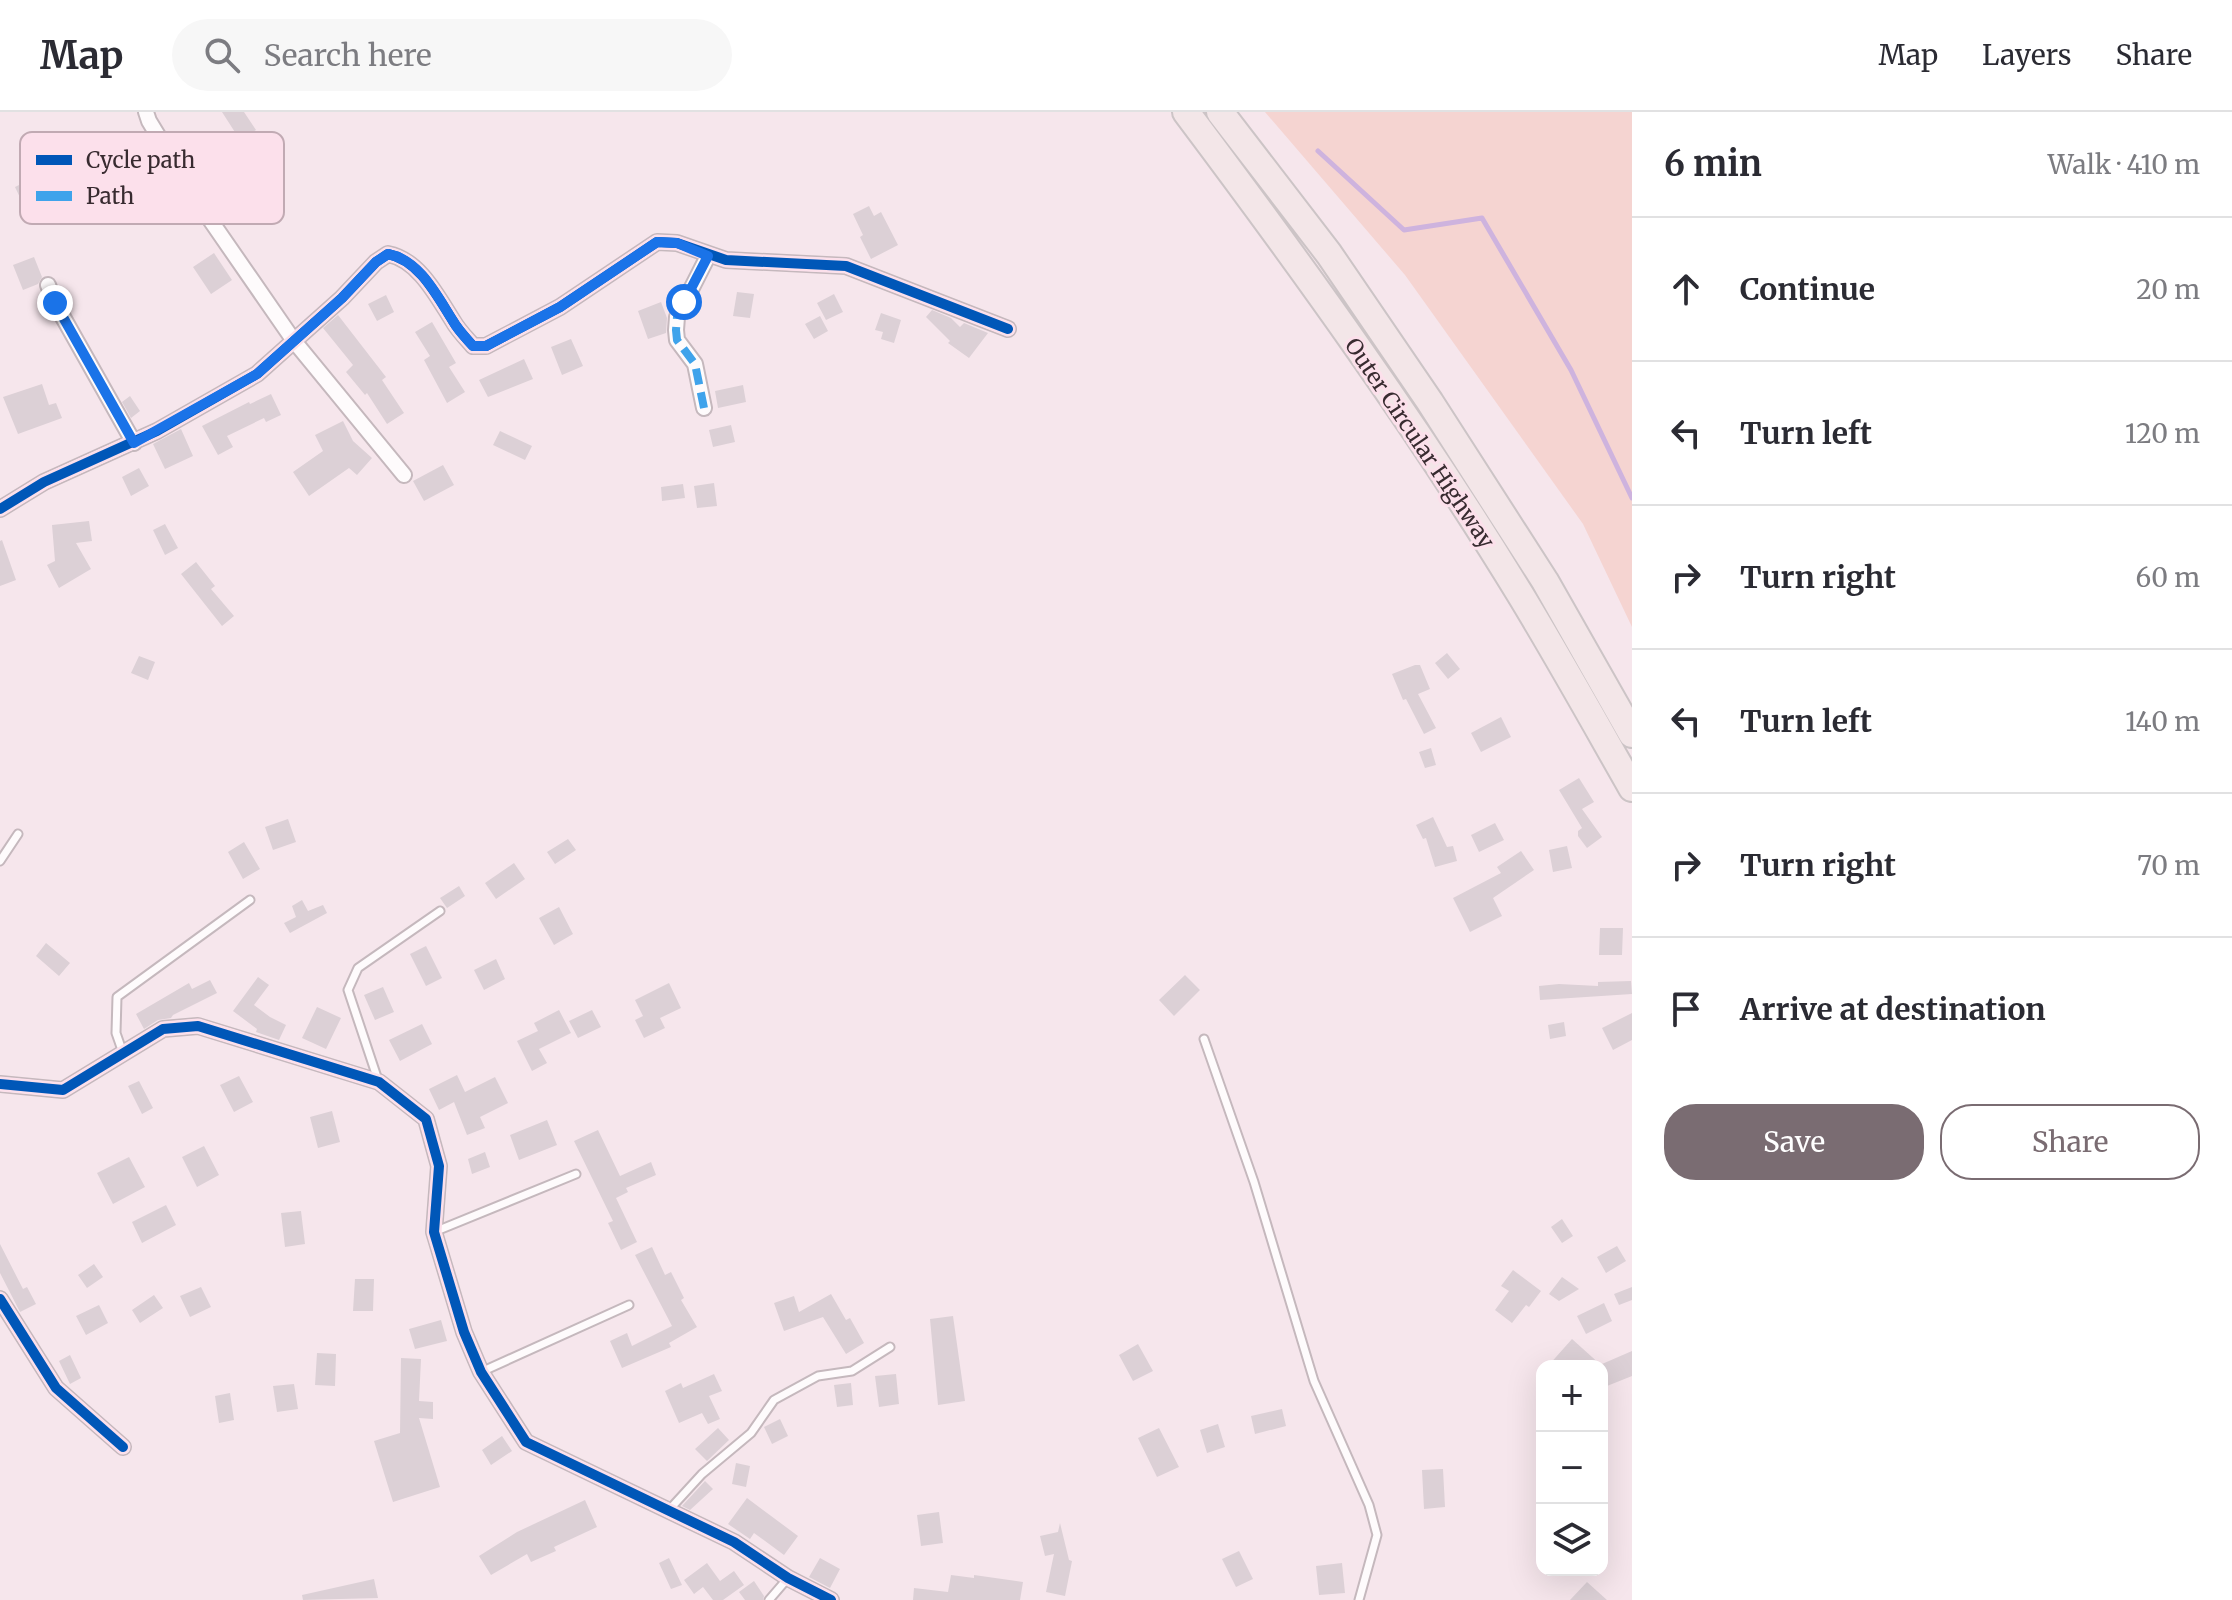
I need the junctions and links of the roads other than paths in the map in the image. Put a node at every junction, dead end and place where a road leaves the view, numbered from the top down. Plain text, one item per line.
1 (146, 112) edge
2 (1186, 112) edge
3 (1220, 112) edge
4 (156, 132) edge
5 (213, 224) edge
6 (708, 256) junction
7 (48, 285) dead end
8 (1008, 329) dead end
9 (294, 341) junction
10 (704, 408) dead end
11 (134, 443) junction
12 (404, 475) dead end
13 (0, 509) edge
14 (1632, 734) edge
15 (1632, 788) edge
16 (18, 834) dead end
17 (0, 861) edge
18 (250, 900) dead end
19 (440, 911) dead end
20 (1204, 1039) dead end
21 (123, 1053) junction
22 (379, 1082) junction
23 (0, 1084) edge
24 (576, 1174) dead end
25 (434, 1232) junction
26 (0, 1299) edge
27 (629, 1305) dead end
28 (890, 1347) dead end
29 (481, 1372) junction
30 (123, 1447) dead end
31 (669, 1510) junction
32 (788, 1578) junction
33 (769, 1600) edge
34 (831, 1600) edge
35 (1359, 1600) edge

1 - 4 street
2 - 15 highway, Outer Circular Highway
3 - 14 highway, Outer Circular Highway
5 - 9 street
6 - 8 street
6 - 9 street
6 - 10 street
7 - 11 street
9 - 11 street
9 - 12 street
11 - 13 street
16 - 17 lane
18 - 21 lane
19 - 22 lane
20 - 35 lane
21 - 22 street
21 - 23 street
22 - 25 street
24 - 25 lane
25 - 29 street
26 - 30 street
27 - 29 lane
28 - 31 lane
29 - 31 street
31 - 32 street
32 - 33 lane
32 - 34 street

